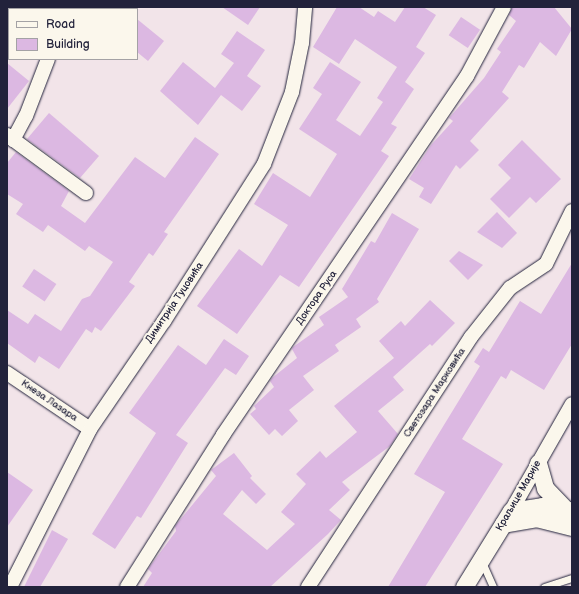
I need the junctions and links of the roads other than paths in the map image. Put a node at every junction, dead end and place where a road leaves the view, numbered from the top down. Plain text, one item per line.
1 (305, 7) edge
2 (504, 7) edge
3 (48, 60) edge
4 (10, 138) edge
5 (86, 193) dead end
6 (572, 211) edge
7 (7, 373) edge
8 (572, 404) edge
9 (90, 429) junction
10 (538, 463) junction
11 (568, 510) edge
12 (507, 518) junction
13 (572, 527) edge
14 (482, 557) junction
15 (572, 578) edge
16 (10, 587) edge
17 (127, 587) edge
18 (308, 587) edge
19 (464, 587) edge
20 (493, 587) edge
21 (544, 587) edge

1 - 9 street, Димитрија Туцовића
2 - 17 street, Доктора Руса
3 - 4 street
4 - 5 street
6 - 18 street, Светозара Марковића
7 - 9 street, Кнеза Лазара
8 - 10 street, Краљице Марије
9 - 16 street, Димитрија Туцовића
10 - 11 street
10 - 12 street, Краљице Марије
11 - 12 street
12 - 13 street
12 - 14 street, Краљице Марије
14 - 19 street, Краљице Марије
14 - 20 lane
15 - 21 lane

